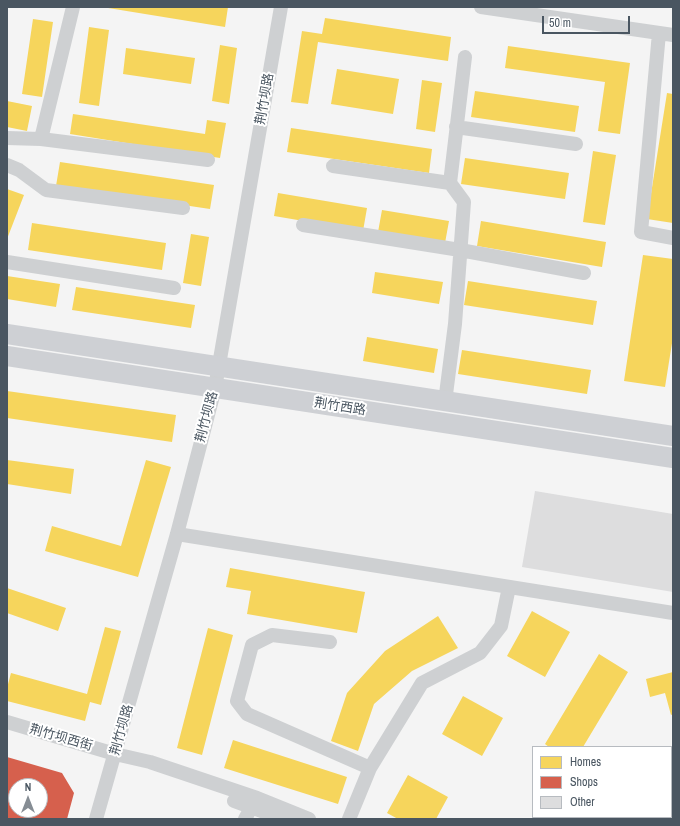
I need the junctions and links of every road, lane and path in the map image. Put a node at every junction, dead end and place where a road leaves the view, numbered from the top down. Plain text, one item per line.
1 (73, 7) edge
2 (281, 7) edge
3 (481, 7) edge
4 (666, 34) edge
5 (465, 57) dead end
6 (456, 127) junction
7 (7, 138) edge
8 (41, 139) junction
9 (576, 144) dead end
10 (208, 160) dead end
11 (7, 165) edge
12 (333, 166) dead end
13 (450, 183) junction
14 (183, 208) dead end
15 (303, 225) dead end
16 (673, 238) edge
17 (460, 250) junction
18 (7, 262) edge
19 (584, 273) dead end
20 (174, 288) dead end
21 (7, 334) edge
22 (7, 356) edge
23 (219, 366) junction
24 (215, 388) junction
25 (445, 402) junction
26 (673, 436) edge
27 (673, 458) edge
28 (177, 534) junction
29 (509, 587) junction
30 (673, 613) edge
31 (330, 642) dead end
32 (7, 722) edge
33 (115, 754) junction
34 (370, 768) junction
35 (252, 806) junction
36 (96, 819) edge
37 (245, 819) edge
38 (283, 819) edge
39 (309, 819) edge
40 (349, 819) edge

1 - 8 street
2 - 23 street, 荆竹坝路
3 - 4 street
4 - 16 street
5 - 6 street
6 - 9 street
6 - 13 street
7 - 8 street
8 - 10 street
11 - 14 street
12 - 13 street
13 - 17 street
15 - 17 street
17 - 19 street
17 - 25 street
18 - 20 street
21 - 23 main road, 荆竹西路
22 - 24 main road, 荆竹西路
23 - 24 street, 荆竹坝路
23 - 25 main road, 荆竹西路
24 - 27 main road, 荆竹西路
24 - 28 street, 荆竹坝路
25 - 26 main road, 荆竹西路
28 - 29 street
28 - 33 street, 荆竹坝路
29 - 30 street
29 - 34 street
31 - 34 street
32 - 33 street, 荆竹坝西街
33 - 35 street
33 - 36 street, 荆竹坝路
33 - 39 street
34 - 40 street
35 - 37 street
35 - 38 street

